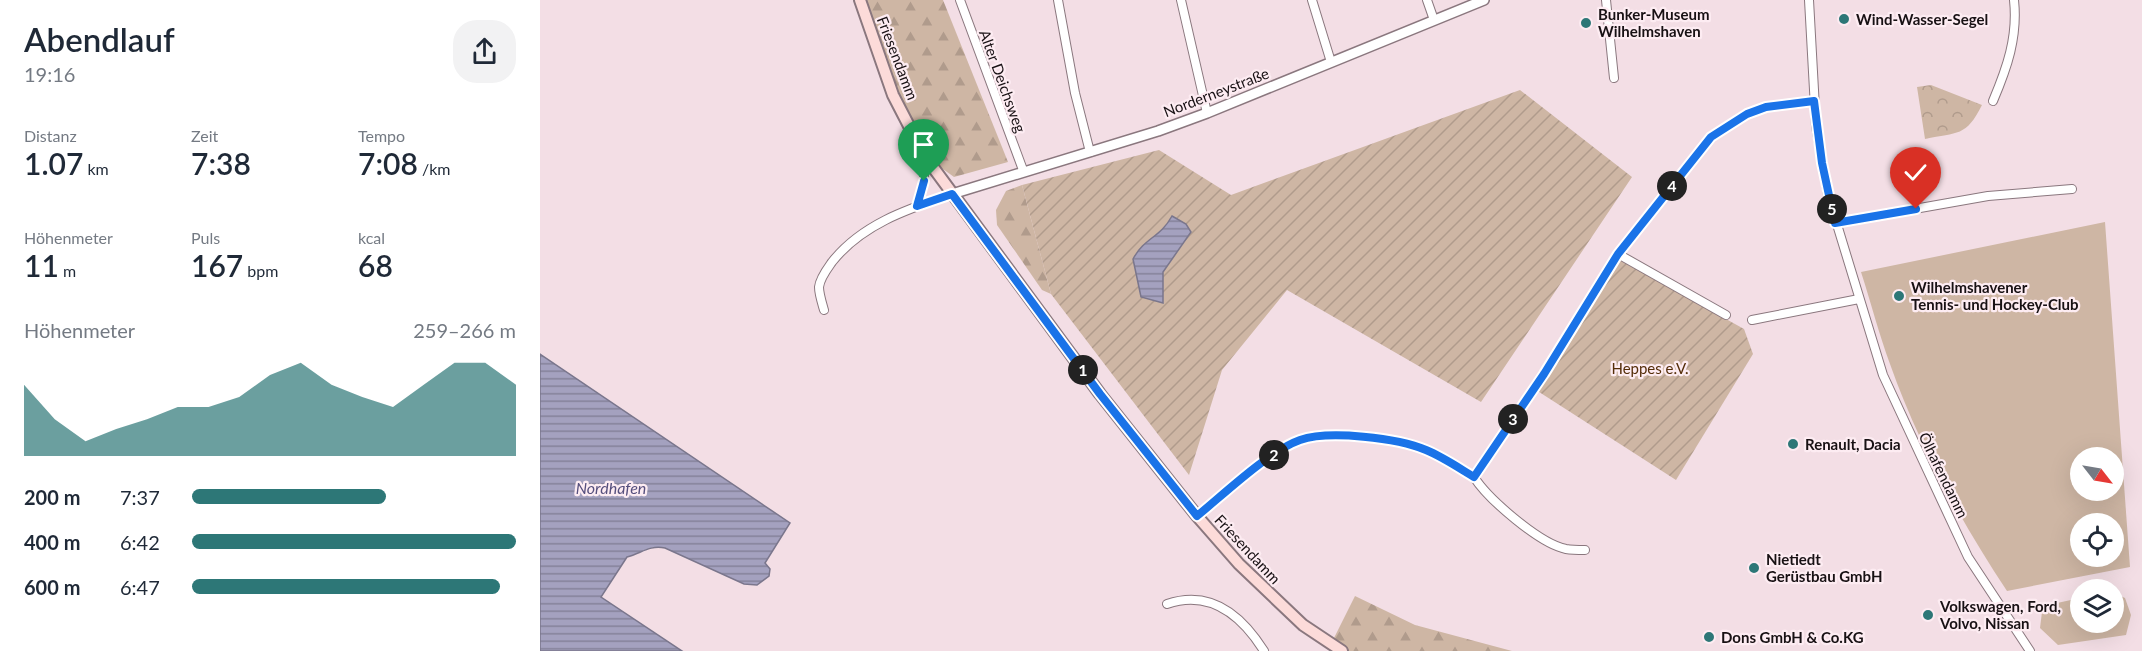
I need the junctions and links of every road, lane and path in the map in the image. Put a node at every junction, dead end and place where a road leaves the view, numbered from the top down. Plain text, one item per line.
1 (860, 0) edge
2 (960, 0) edge
3 (1058, 0) edge
4 (1181, 0) edge
5 (1312, 0) edge
6 (1427, 0) edge
7 (1484, 0) edge
8 (1606, 0) edge
9 (1809, 0) edge
10 (2014, 0) edge
11 (1434, 20) junction
12 (1332, 62) junction
13 (1614, 78) dead end
14 (1814, 101) junction
15 (1993, 101) dead end
16 (1207, 113) junction
17 (1090, 152) junction
18 (924, 155) junction
19 (1023, 170) junction
20 (2072, 189) dead end
21 (952, 194) junction
22 (917, 206) junction
23 (1835, 223) junction
24 (1618, 254) junction
25 (1859, 299) junction
26 (824, 310) dead end
27 (1726, 315) dead end
28 (1752, 320) dead end
29 (1474, 477) junction
30 (1197, 516) junction
31 (1585, 550) dead end
32 (1167, 604) dead end
33 (1264, 651) edge
34 (1342, 651) edge
35 (2030, 651) edge

1 - 18 main road, Friesendamm
2 - 19 street, Alter Deichsweg
3 - 17 street
4 - 16 street
5 - 12 street
6 - 11 street
7 - 11 street, Norderneystraße
8 - 13 street
9 - 14 street, Ölhafendamm
10 - 15 street
11 - 12 street, Norderneystraße
12 - 16 street, Norderneystraße
14 - 23 street, Ölhafendamm
14 - 24 street
16 - 17 street, Norderneystraße
17 - 19 street, Norderneystraße
18 - 21 main road, Friesendamm
18 - 22 street
19 - 21 street, Norderneystraße
20 - 23 street
21 - 22 street
21 - 30 main road, Friesendamm
22 - 26 street
23 - 25 street, Ölhafendamm
24 - 27 street
24 - 29 street
25 - 28 street
25 - 35 street, Ölhafendamm
29 - 30 street
29 - 31 street
30 - 34 main road, Friesendamm
32 - 33 street

